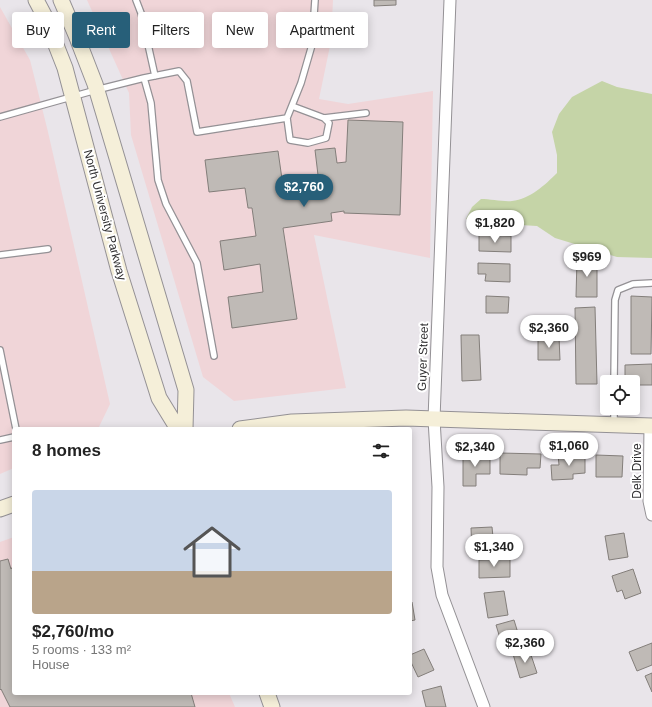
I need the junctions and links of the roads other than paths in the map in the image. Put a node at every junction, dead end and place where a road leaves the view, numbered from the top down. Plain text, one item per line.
1 (36, 0) edge
2 (61, 0) edge
3 (136, 0) edge
4 (315, 0) edge
5 (450, 0) edge
6 (155, 76) junction
7 (144, 78) junction
8 (96, 90) junction
9 (73, 96) junction
10 (292, 106) junction
11 (366, 113) dead end
12 (0, 117) edge
13 (287, 118) junction
14 (324, 118) junction
15 (48, 249) dead end
16 (0, 255) edge
17 (652, 283) edge
18 (0, 350) edge
19 (214, 356) dead end
20 (614, 375) edge
21 (614, 415) edge
22 (434, 419) junction
23 (614, 425) junction
24 (651, 426) edge
25 (16, 427) edge
26 (177, 427) edge
27 (185, 427) edge
28 (253, 427) edge
29 (12, 437) edge
30 (0, 440) edge
31 (12, 505) edge
32 (0, 509) edge
33 (652, 515) edge
34 (268, 695) edge
35 (272, 707) edge
36 (484, 707) edge

1 - 9 main road, North University Parkway
2 - 8 main road
3 - 6 lane
4 - 10 lane
5 - 22 street, Guyer Street
6 - 7 lane
6 - 13 lane
7 - 8 lane
7 - 19 lane
8 - 9 lane
8 - 27 main road
9 - 12 lane
9 - 26 main road, North University Parkway
10 - 13 lane
10 - 14 lane
11 - 14 lane
13 - 14 lane
15 - 16 lane
17 - 20 lane
18 - 25 lane
21 - 23 lane
22 - 23 main road
22 - 28 main road
22 - 36 street, Guyer Street
23 - 24 main road
24 - 33 street, Delk Drive
29 - 30 lane
31 - 32 main road
34 - 35 main road

